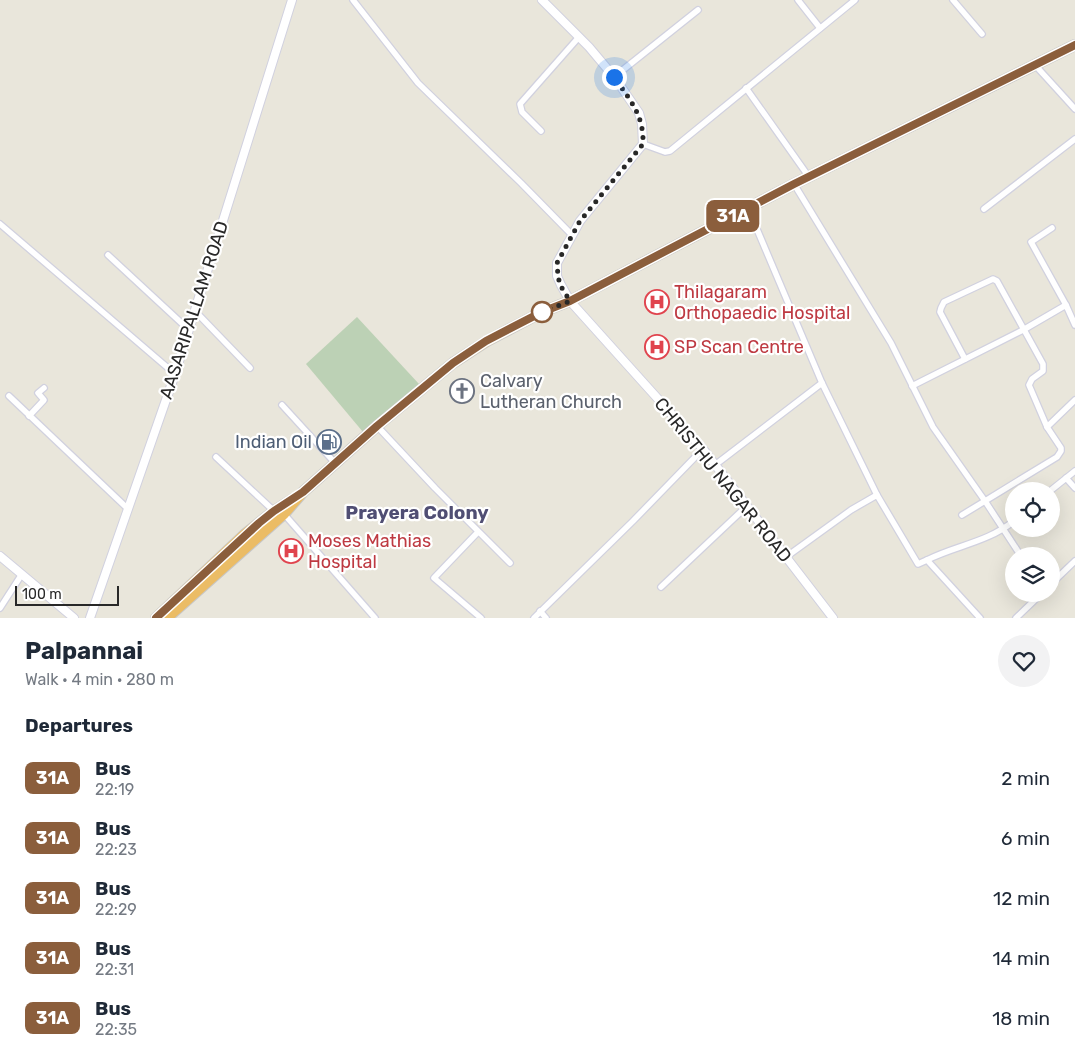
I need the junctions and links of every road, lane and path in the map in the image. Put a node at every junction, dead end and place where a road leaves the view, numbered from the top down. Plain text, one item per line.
1 (292, 0) edge
2 (352, 0) edge
3 (542, 0) edge
4 (798, 0) edge
5 (855, 0) edge
6 (953, 0) edge
7 (698, 10) dead end
8 (820, 28) junction
9 (982, 34) dead end
10 (579, 37) junction
11 (1075, 45) edge
12 (1035, 65) junction
13 (614, 77) junction
14 (746, 88) junction
15 (1075, 109) edge
16 (541, 131) dead end
17 (1075, 139) edge
18 (643, 144) junction
19 (809, 177) junction
20 (794, 184) junction
21 (748, 208) junction
22 (984, 209) dead end
23 (0, 224) edge
24 (1052, 228) dead end
25 (572, 235) junction
26 (108, 255) dead end
27 (570, 301) junction
28 (1066, 306) junction
29 (195, 311) junction
30 (1075, 324) edge
31 (188, 330) junction
32 (1023, 330) junction
33 (965, 359) junction
34 (250, 368) dead end
35 (175, 374) junction
36 (822, 383) junction
37 (912, 386) junction
38 (44, 388) dead end
39 (9, 396) dead end
40 (1075, 400) edge
41 (282, 405) dead end
42 (29, 416) junction
43 (377, 426) junction
44 (1047, 427) junction
45 (703, 450) junction
46 (216, 457) dead end
47 (336, 464) junction
48 (715, 465) junction
49 (1075, 471) edge
50 (1066, 478) junction
51 (1060, 483) edge
52 (1075, 488) edge
53 (877, 495) junction
54 (985, 501) junction
55 (747, 506) junction
56 (127, 508) junction
57 (279, 512) junction
58 (962, 515) dead end
59 (1004, 529) junction
60 (478, 532) junction
61 (1016, 547) edge
62 (0, 556) edge
63 (786, 558) junction
64 (926, 560) junction
65 (1075, 561) edge
66 (510, 563) dead end
67 (22, 574) junction
68 (1060, 575) edge
69 (661, 587) dead end
70 (1033, 602) edge
71 (0, 608) edge
72 (540, 612) junction
73 (74, 618) edge
74 (90, 618) edge
75 (156, 618) edge
76 (167, 618) edge
77 (375, 618) edge
78 (481, 618) edge
79 (534, 618) edge
80 (546, 618) edge
81 (833, 618) edge
82 (980, 618) edge
83 (1016, 618) edge

1 - 29 street, AASARIPALLAM ROAD
2 - 25 street
3 - 10 street
4 - 8 street
5 - 8 street
6 - 9 street
7 - 13 street
8 - 14 street
10 - 13 street
10 - 16 street
11 - 12 highway
12 - 15 street
12 - 19 highway
13 - 18 street
14 - 18 street
14 - 19 street
17 - 22 street
18 - 25 street, CHRISTHU NAGAR ROAD
19 - 20 highway
20 - 21 highway
20 - 37 street
21 - 27 highway
21 - 36 street
23 - 35 street
24 - 28 street
25 - 27 street, CHRISTHU NAGAR ROAD
26 - 31 street
27 - 43 highway
27 - 45 street, CHRISTHU NAGAR ROAD
28 - 30 street
28 - 32 street
29 - 31 street, AASARIPALLAM ROAD
29 - 34 street
31 - 35 street, AASARIPALLAM ROAD
32 - 33 street
32 - 33 street
32 - 44 street
33 - 37 street
35 - 56 street, AASARIPALLAM ROAD
36 - 48 street
36 - 53 street
37 - 54 street
38 - 42 street
39 - 42 street
40 - 44 street
41 - 47 street
42 - 56 street
43 - 47 highway
43 - 60 street
44 - 54 street
45 - 48 street, CHRISTHU NAGAR ROAD
45 - 72 street
46 - 57 street
47 - 57 highway
48 - 55 street, CHRISTHU NAGAR ROAD
49 - 50 street
50 - 51 street
50 - 52 street
53 - 63 street
53 - 64 street
54 - 58 street
54 - 59 street
55 - 63 street, CHRISTHU NAGAR ROAD
55 - 69 street
56 - 74 street, AASARIPALLAM ROAD
57 - 75 highway
57 - 76 highway
57 - 77 street
59 - 61 street
59 - 64 street
60 - 66 street
60 - 78 street
62 - 67 street
63 - 81 street, CHRISTHU NAGAR ROAD
64 - 82 street
65 - 68 street
67 - 71 street
67 - 73 street
70 - 83 street
72 - 79 street
72 - 80 street

